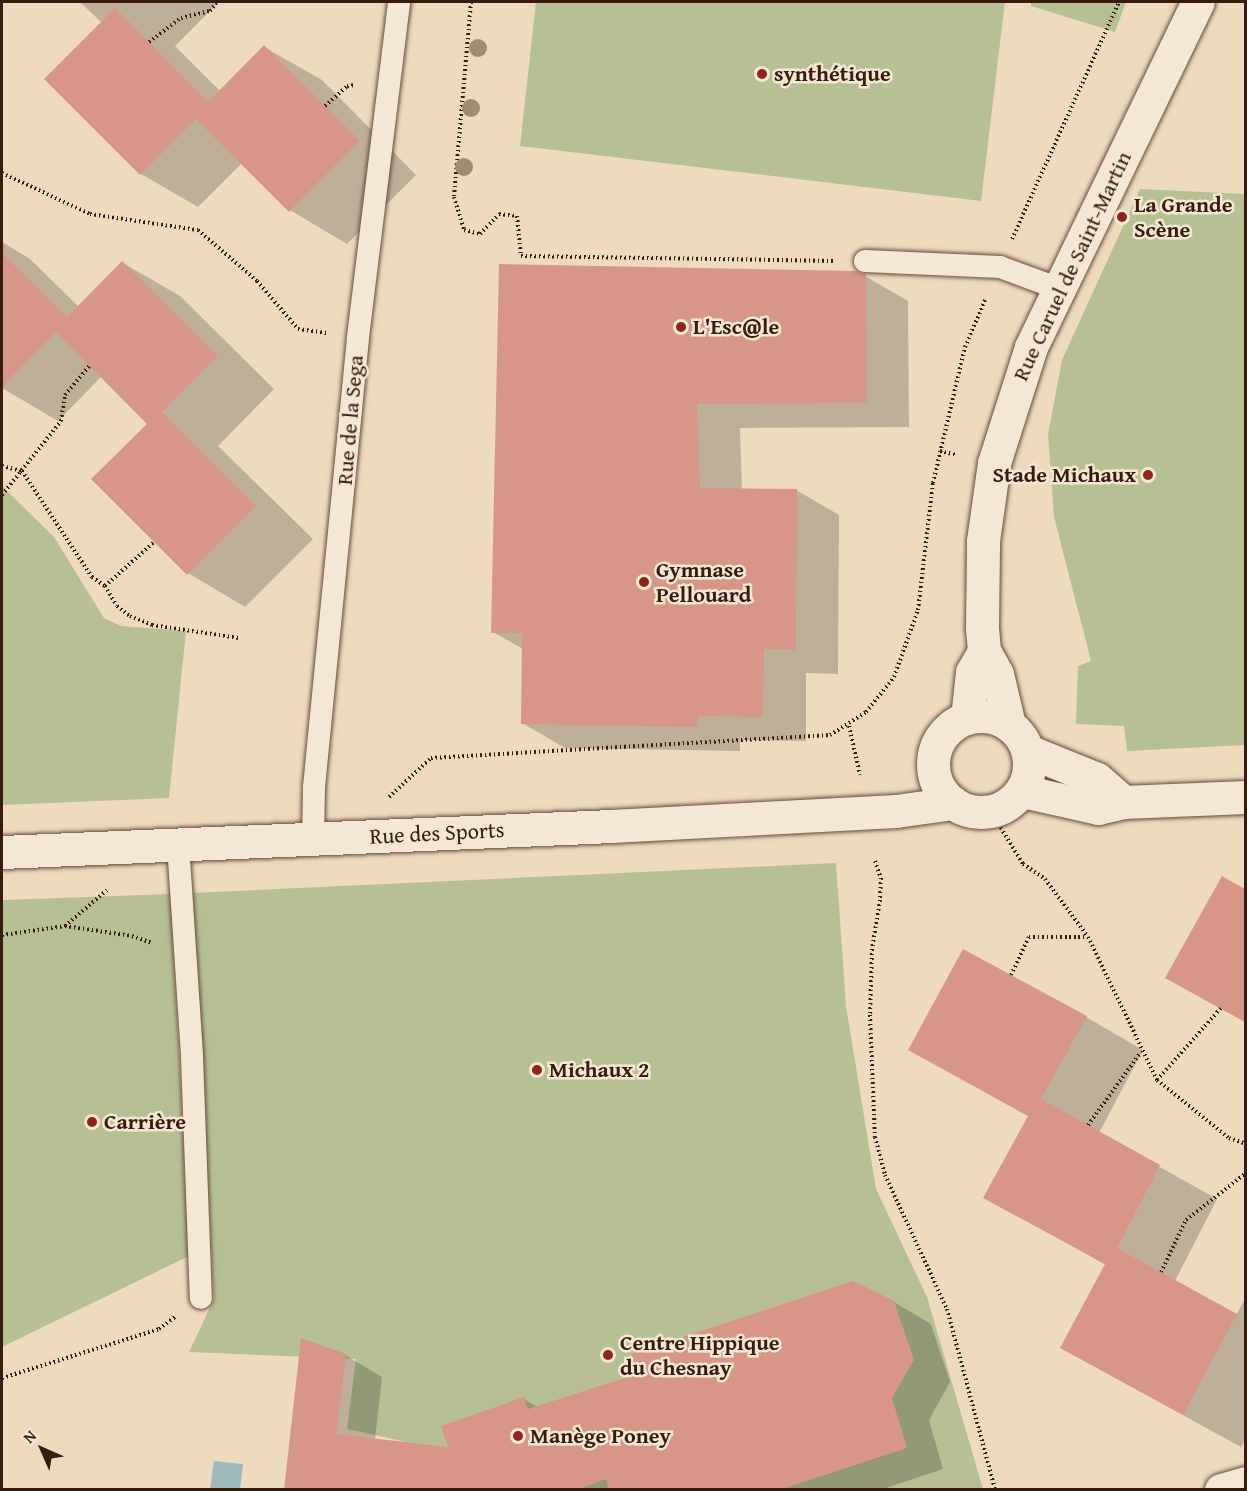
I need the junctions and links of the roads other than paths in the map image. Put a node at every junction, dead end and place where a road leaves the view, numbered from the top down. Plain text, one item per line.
1 (399, 2) edge
2 (1198, 2) edge
3 (866, 261) road end
4 (1057, 288) junction
5 (984, 651) junction
6 (967, 718) junction
7 (1009, 724) junction
8 (1028, 751) junction
9 (933, 764) junction
10 (1022, 790) junction
11 (1245, 797) edge
12 (1123, 802) junction
13 (953, 803) junction
14 (873, 809) junction
15 (313, 840) junction
16 (178, 844) junction
17 (2, 852) edge
18 (201, 1298) road end
19 (1245, 1483) edge
20 (1221, 1490) edge

1 - 15 lane, Rue de la Sega
2 - 4 main road, Rue Caruel de Saint-Martin
3 - 4 lane
4 - 5 main road, Rue Caruel de Saint-Martin
5 - 6 main road, Rue Caruel de Saint-Martin
5 - 7 main road, Rue Caruel de Saint-Martin
6 - 7 main road
6 - 9 main road
7 - 8 main road
8 - 10 main road
8 - 12 main road
9 - 13 main road
9 - 14 main road
10 - 12 main road
10 - 13 main road, Rue des Sports
11 - 12 main road
13 - 14 main road, Rue des Sports
14 - 15 main road, Rue des Sports
15 - 16 main road, Rue des Sports
16 - 17 main road, Rue des Sports
16 - 18 lane
19 - 20 main road

